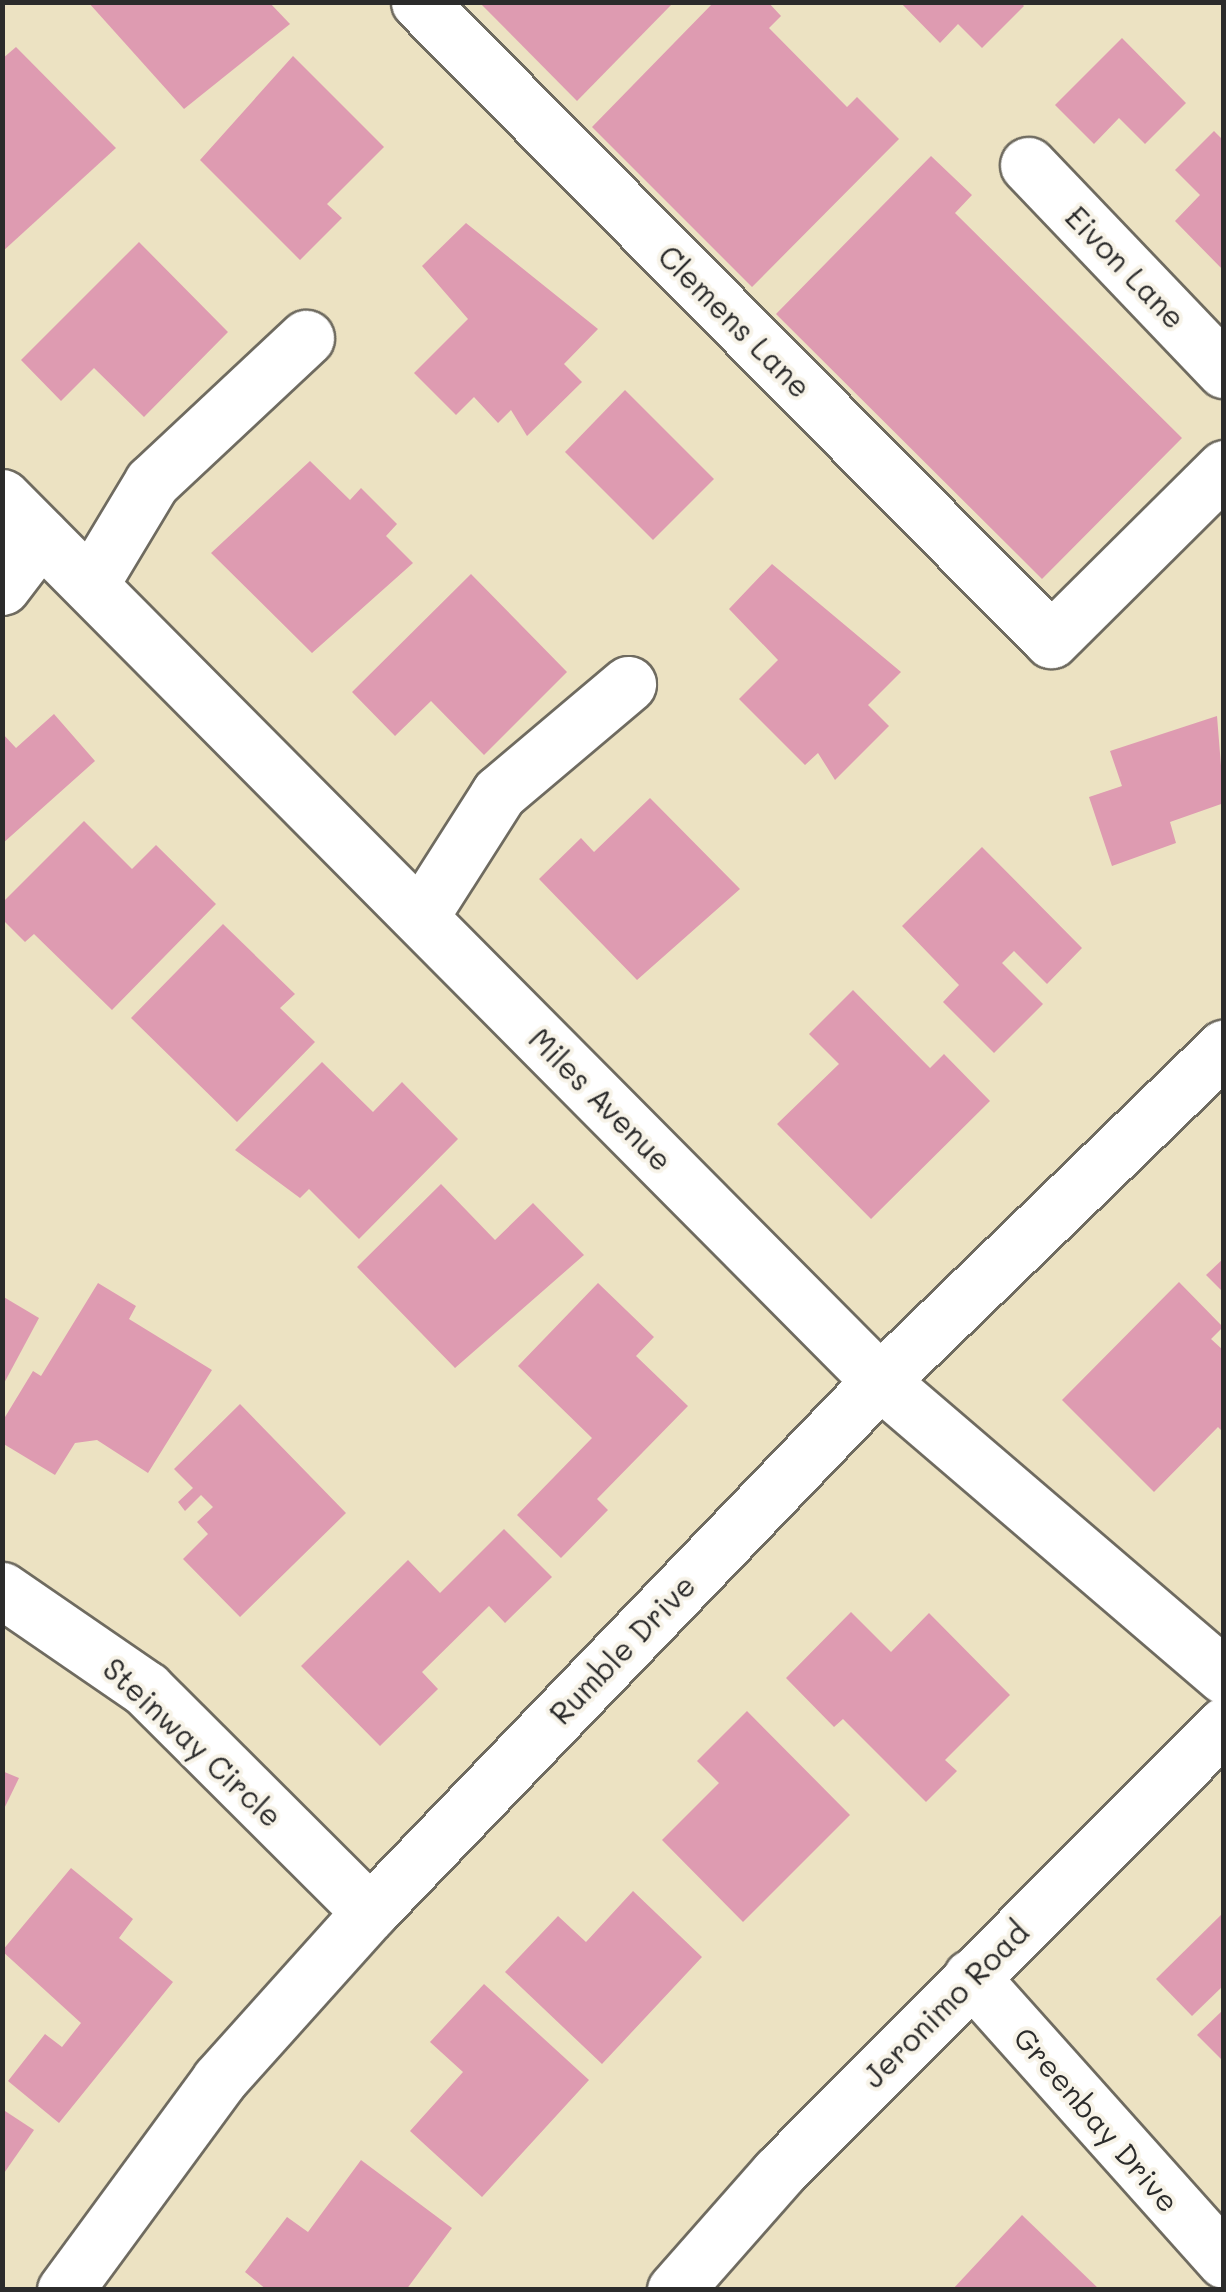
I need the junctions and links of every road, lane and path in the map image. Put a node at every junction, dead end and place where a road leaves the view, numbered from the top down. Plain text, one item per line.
1 (419, 2) edge
2 (1028, 165) dead end
3 (306, 338) dead end
4 (1224, 370) edge
5 (1224, 468) edge
6 (2, 497) edge
7 (42, 536) junction
8 (90, 585) junction
9 (2, 587) edge
10 (628, 684) dead end
11 (420, 917) junction
12 (1224, 1048) edge
13 (880, 1381) junction
14 (2, 1590) edge
15 (1224, 1676) edge
16 (1224, 1725) edge
17 (370, 1912) junction
18 (971, 1977) junction
19 (1224, 2260) edge
20 (65, 2290) edge
21 (675, 2290) edge

1 - 5 street, Clemens Lane
2 - 4 street, Eivon Lane
3 - 8 street
6 - 7 street, Miles Avenue
7 - 8 street, Miles Avenue
7 - 9 street
8 - 11 street, Miles Avenue
10 - 11 street
11 - 13 street, Miles Avenue
12 - 13 street, Rumble Drive
13 - 15 street, Miles Avenue
13 - 17 street, Rumble Drive
14 - 17 street, Steinway Circle
16 - 18 street, Jeronimo Road
17 - 20 street, Rumble Drive
18 - 19 street, Greenbay Drive
18 - 21 street, Jeronimo Road

